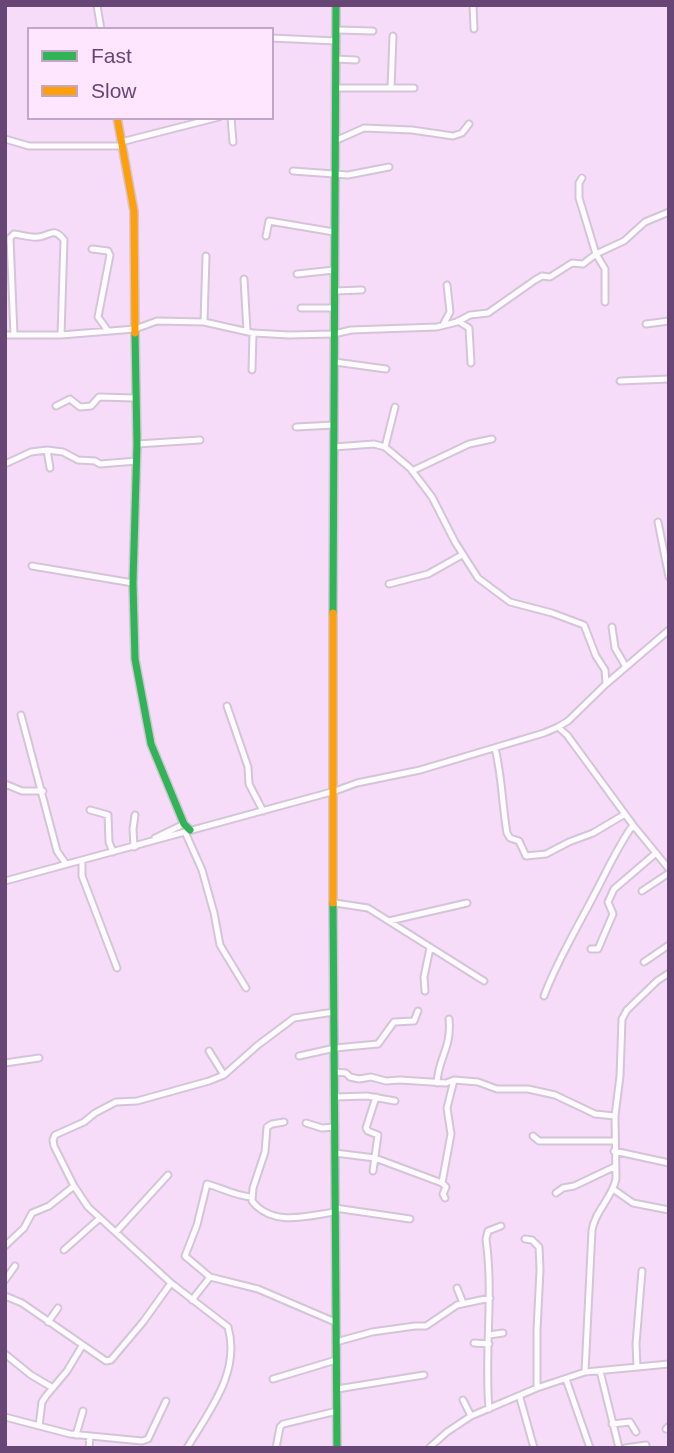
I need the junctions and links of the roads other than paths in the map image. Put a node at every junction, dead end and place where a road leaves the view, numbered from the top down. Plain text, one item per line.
1 (97, 5) edge
2 (336, 5) edge
3 (473, 5) edge
4 (101, 28) edge
5 (474, 29) dead end
6 (337, 30) junction
7 (373, 31) dead end
8 (393, 36) dead end
9 (273, 38) edge
10 (336, 41) junction
11 (336, 60) junction
12 (356, 60) dead end
13 (335, 88) junction
14 (391, 88) junction
15 (414, 88) dead end
16 (117, 119) edge
17 (212, 119) edge
18 (231, 119) edge
19 (469, 124) dead end
20 (5, 139) edge
21 (337, 140) junction
22 (233, 142) dead end
23 (121, 144) junction
24 (389, 167) dead end
25 (293, 171) dead end
26 (334, 174) junction
27 (582, 178) dead end
28 (669, 212) edge
29 (334, 232) junction
30 (265, 236) dead end
31 (92, 249) dead end
32 (596, 254) junction
33 (206, 256) dead end
34 (334, 270) junction
35 (297, 274) dead end
36 (244, 279) dead end
37 (447, 285) dead end
38 (362, 290) dead end
39 (334, 291) junction
40 (605, 303) dead end
41 (301, 308) dead end
42 (334, 308) junction
43 (458, 321) junction
44 (669, 321) edge
45 (204, 322) junction
46 (646, 324) dead end
47 (443, 325) junction
48 (135, 329) junction
49 (108, 331) junction
50 (250, 332) junction
51 (334, 334) junction
52 (5, 335) edge
53 (14, 335) junction
54 (61, 335) junction
55 (335, 362) junction
56 (471, 363) dead end
57 (386, 369) dead end
58 (252, 370) dead end
59 (669, 379) edge
60 (620, 381) dead end
61 (135, 398) junction
62 (55, 406) dead end
63 (395, 407) dead end
64 (334, 425) junction
65 (296, 427) dead end
66 (492, 439) dead end
67 (200, 440) dead end
68 (138, 444) junction
69 (334, 447) junction
70 (385, 447) junction
71 (47, 450) junction
72 (137, 461) junction
73 (5, 464) edge
74 (50, 468) dead end
75 (412, 471) junction
76 (658, 522) dead end
77 (463, 555) junction
78 (32, 566) dead end
79 (669, 577) edge
80 (133, 583) junction
81 (389, 584) dead end
82 (612, 627) dead end
83 (669, 630) edge
84 (626, 667) junction
85 (605, 670) junction
86 (615, 676) junction
87 (606, 684) junction
88 (227, 706) dead end
89 (21, 715) dead end
90 (568, 721) junction
91 (558, 727) junction
92 (567, 735) junction
93 (495, 748) junction
94 (5, 784) edge
95 (43, 791) junction
96 (335, 791) junction
97 (90, 810) dead end
98 (263, 811) junction
99 (625, 814) junction
100 (135, 815) dead end
101 (633, 825) junction
102 (186, 829) junction
103 (134, 847) junction
104 (57, 851) junction
105 (113, 852) junction
106 (656, 853) junction
107 (82, 860) junction
108 (69, 864) junction
109 (54, 867) junction
110 (669, 871) edge
111 (82, 876) junction
112 (5, 881) edge
113 (642, 891) dead end
114 (335, 903) junction
115 (467, 903) dead end
116 (389, 921) junction
117 (669, 945) edge
118 (430, 948) junction
119 (591, 949) dead end
120 (644, 962) dead end
121 (117, 968) dead end
122 (669, 974) edge
123 (484, 981) dead end
124 (246, 988) dead end
125 (425, 990) dead end
126 (544, 996) dead end
127 (418, 1011) dead end
128 (334, 1012) junction
129 (449, 1018) dead end
130 (335, 1048) junction
131 (209, 1051) dead end
132 (299, 1056) dead end
133 (38, 1058) dead end
134 (5, 1063) edge
135 (335, 1072) junction
136 (223, 1074) junction
137 (437, 1083) junction
138 (451, 1083) junction
139 (335, 1097) junction
140 (376, 1097) junction
141 (395, 1101) dead end
142 (615, 1115) junction
143 (284, 1122) dead end
144 (306, 1122) dead end
145 (335, 1127) junction
146 (533, 1136) dead end
147 (614, 1141) junction
148 (614, 1150) junction
149 (335, 1153) junction
150 (375, 1158) junction
151 (669, 1163) edge
152 (614, 1167) junction
153 (373, 1171) dead end
154 (168, 1175) dead end
155 (442, 1183) junction
156 (74, 1186) junction
157 (613, 1189) junction
158 (556, 1194) dead end
159 (251, 1196) junction
160 (445, 1198) dead end
161 (335, 1210) junction
162 (669, 1210) edge
163 (100, 1218) junction
164 (410, 1219) dead end
165 (501, 1226) dead end
166 (116, 1232) junction
167 (525, 1239) dead end
168 (5, 1246) edge
169 (64, 1250) dead end
170 (15, 1266) dead end
171 (642, 1271) dead end
172 (210, 1277) junction
173 (5, 1280) edge
174 (171, 1283) junction
175 (457, 1288) dead end
176 (5, 1296) edge
177 (490, 1298) junction
178 (192, 1300) junction
179 (463, 1303) junction
180 (58, 1308) dead end
181 (48, 1322) junction
182 (335, 1322) junction
183 (503, 1333) dead end
184 (489, 1335) junction
185 (336, 1342) junction
186 (474, 1343) dead end
187 (489, 1344) junction
188 (82, 1346) junction
189 (5, 1354) edge
190 (336, 1360) junction
191 (669, 1364) edge
192 (637, 1367) junction
193 (600, 1371) junction
194 (585, 1372) junction
195 (424, 1375) dead end
196 (566, 1379) junction
197 (274, 1380) dead end
198 (53, 1388) junction
199 (537, 1388) junction
200 (337, 1389) junction
201 (520, 1398) junction
202 (463, 1400) dead end
203 (166, 1401) dead end
204 (489, 1409) junction
205 (83, 1411) dead end
206 (337, 1411) junction
207 (471, 1416) junction
208 (5, 1418) edge
209 (612, 1424) junction
210 (39, 1426) junction
211 (636, 1432) dead end
212 (76, 1435) junction
213 (90, 1436) junction
214 (646, 1445) dead end
215 (89, 1448) edge
216 (187, 1448) edge
217 (276, 1448) edge
218 (337, 1448) edge
219 (429, 1448) edge
220 (534, 1448) edge
221 (590, 1448) edge
222 (620, 1448) edge
223 (625, 1448) edge

1 - 4 street
2 - 6 street
3 - 5 street
6 - 7 street
6 - 10 street
8 - 14 street
9 - 10 street
10 - 11 street
11 - 12 street
11 - 13 street
13 - 14 street
13 - 21 street
14 - 15 street
16 - 23 street
17 - 23 street
18 - 22 street
19 - 21 street
20 - 23 street
21 - 26 street
23 - 48 street
24 - 26 street
25 - 26 street
26 - 29 street
27 - 32 street
28 - 32 street
29 - 30 street
29 - 34 street
31 - 49 street
32 - 40 street
32 - 43 street
33 - 45 street
34 - 35 street
34 - 39 street
36 - 50 street
37 - 47 street
38 - 39 street
39 - 42 street
41 - 42 street
42 - 51 street
43 - 47 street
43 - 56 street
44 - 46 street
45 - 48 street
45 - 50 street
47 - 51 street
48 - 49 street
48 - 61 street
49 - 54 street
50 - 51 street
50 - 58 street
51 - 55 street
52 - 53 street
53 - 54 street
53 - 54 street
55 - 57 street
55 - 64 street
59 - 60 street
61 - 62 street
61 - 68 street
63 - 70 street
64 - 65 street
64 - 69 street
66 - 75 street
67 - 68 street
68 - 72 street
69 - 70 street
69 - 96 street
70 - 75 street
71 - 72 street
71 - 73 street
71 - 74 street
72 - 80 street
75 - 77 street
76 - 79 street
77 - 81 street
77 - 85 street
78 - 80 street
80 - 102 street
82 - 84 street
83 - 84 street
84 - 86 street
85 - 86 street
85 - 87 street
86 - 87 street
87 - 90 street
88 - 98 street
89 - 95 street
90 - 91 street
90 - 92 street
91 - 92 street
91 - 93 street
92 - 99 street
93 - 96 street
93 - 99 street
94 - 95 street
95 - 104 street
96 - 98 street
96 - 114 street
97 - 105 street
98 - 102 street
99 - 101 street
100 - 103 street
101 - 106 street
101 - 126 street
102 - 103 street
102 - 124 street
103 - 105 street
104 - 108 street
104 - 109 street
105 - 107 street
106 - 110 street
106 - 119 street
107 - 108 street
107 - 111 street
108 - 109 street
108 - 111 street
109 - 112 street
110 - 113 street
111 - 121 street
114 - 116 street
114 - 128 street
115 - 116 street
116 - 118 street
117 - 120 street
118 - 123 street
118 - 125 street
122 - 142 street
127 - 130 street
128 - 130 street
128 - 136 street
129 - 137 street
130 - 132 street
130 - 135 street
131 - 136 street
133 - 134 street
135 - 137 street
135 - 139 street
136 - 156 street
137 - 138 street
138 - 142 street
138 - 155 street
139 - 140 street
139 - 145 street
140 - 141 street
140 - 150 street
142 - 147 street
143 - 159 street
144 - 145 street
145 - 149 street
146 - 147 street
147 - 148 street
148 - 151 street
148 - 152 street
149 - 150 street
149 - 161 street
150 - 153 street
150 - 155 street
152 - 157 street
152 - 158 street
154 - 166 street
155 - 160 street
156 - 163 street
156 - 168 street
157 - 162 street
157 - 194 street
159 - 161 street
159 - 172 street
161 - 164 street
161 - 182 street
163 - 166 street
163 - 169 street
165 - 177 street
166 - 174 street
167 - 199 street
170 - 173 street
171 - 192 street
172 - 178 street
172 - 182 street
174 - 178 street
174 - 188 street
175 - 179 street
176 - 181 street
177 - 179 street
177 - 184 street
178 - 216 street
179 - 185 street
180 - 181 street
181 - 188 street
182 - 185 street
183 - 184 street
184 - 187 street
185 - 190 street
186 - 187 street
187 - 204 street
188 - 198 street
189 - 198 street
190 - 197 street
190 - 200 street
191 - 192 street
192 - 193 street
193 - 194 street
193 - 209 street
194 - 196 street
195 - 200 street
196 - 199 street
196 - 221 street
198 - 210 street
199 - 201 street
200 - 206 street
201 - 204 street
201 - 220 street
202 - 207 street
203 - 213 street
204 - 207 street
205 - 212 street
206 - 217 street
206 - 218 street
207 - 219 street
208 - 210 street
209 - 211 street
209 - 222 street
210 - 212 street
212 - 213 street
213 - 215 street
214 - 223 street

